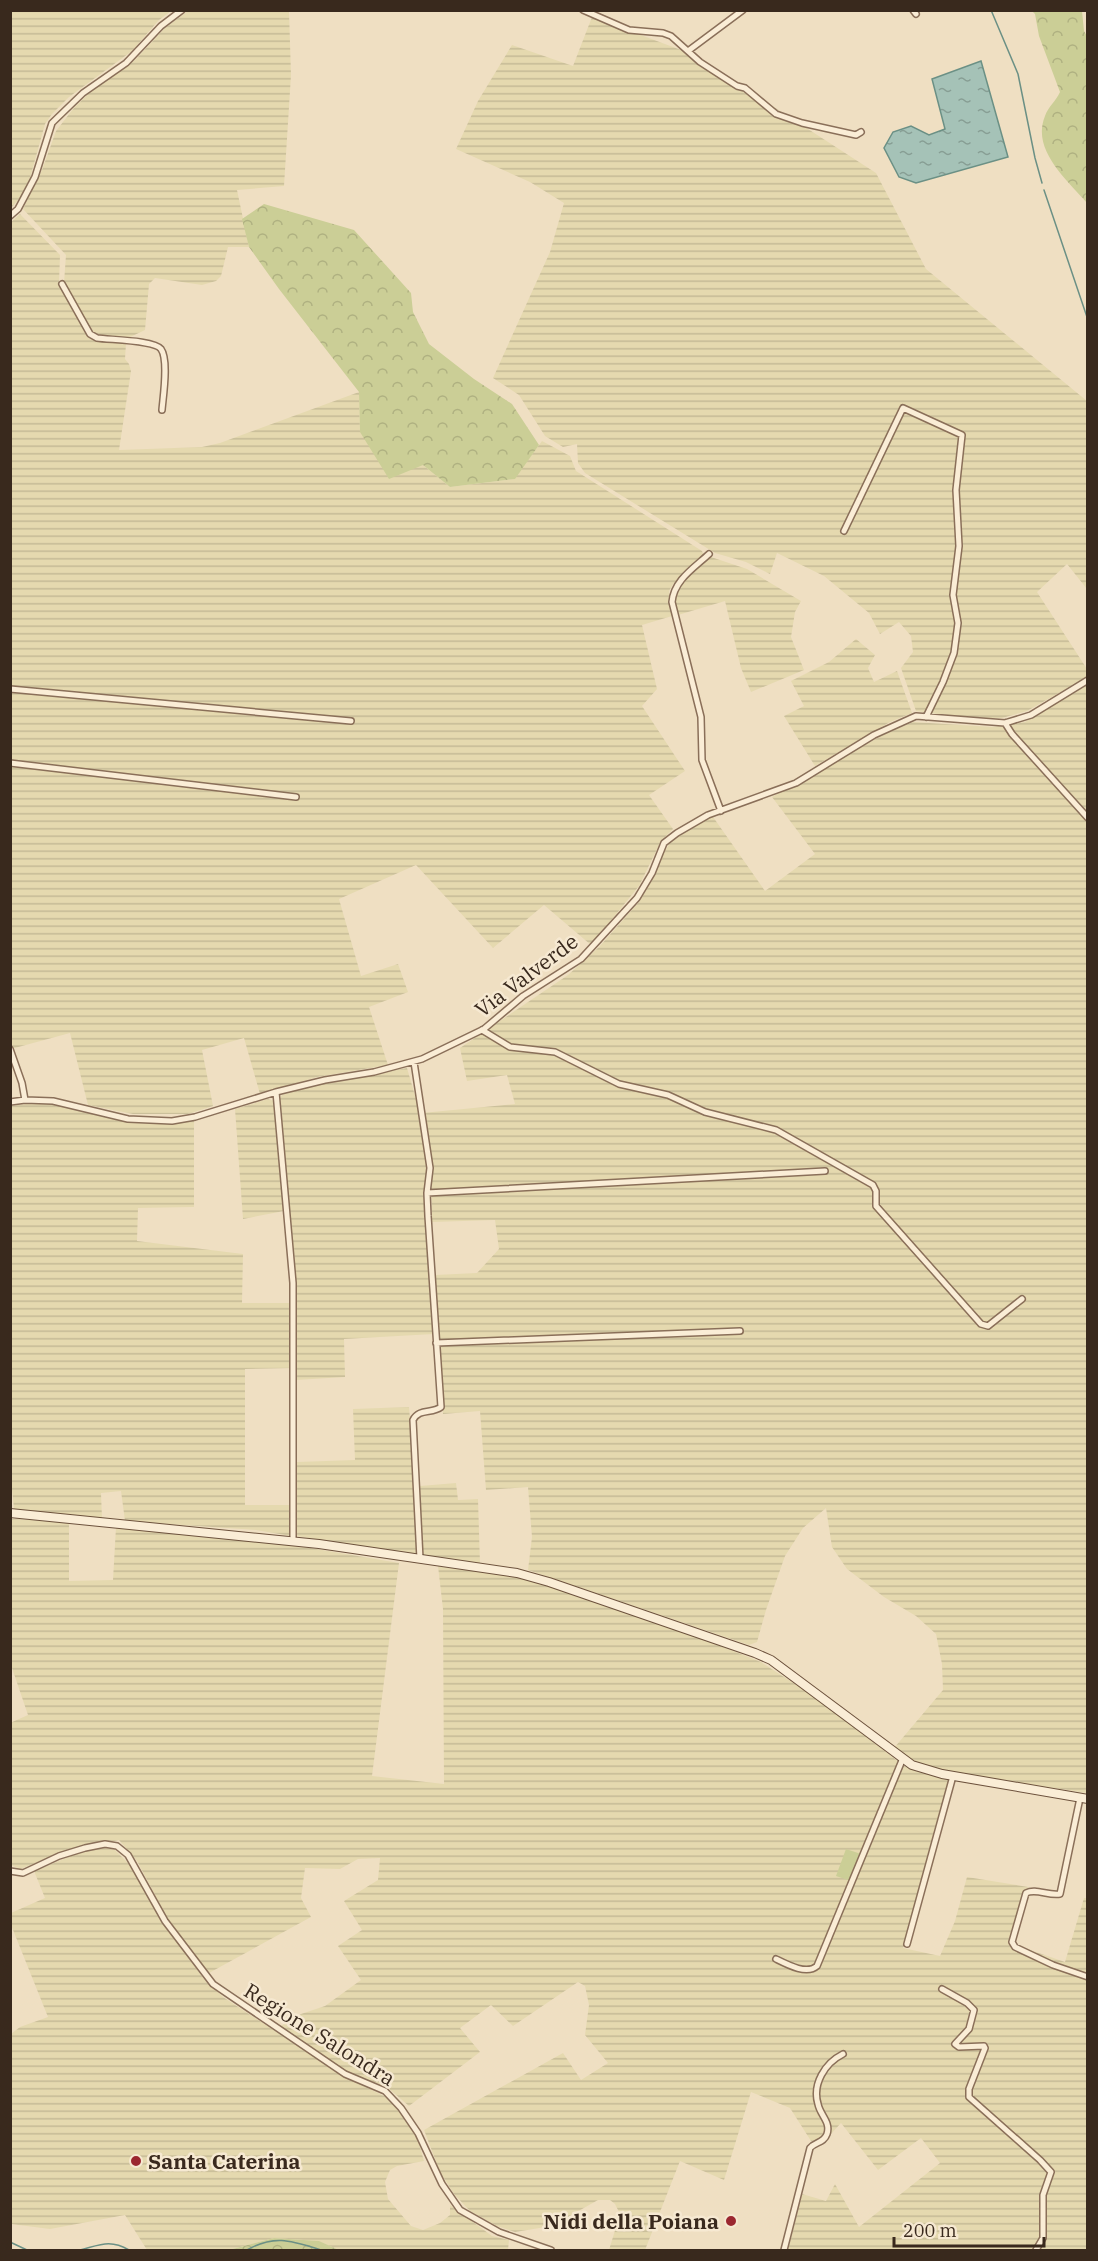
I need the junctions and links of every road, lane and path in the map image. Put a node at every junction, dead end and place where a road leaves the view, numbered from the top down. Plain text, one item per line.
1 (182, 10) edge
2 (583, 10) edge
3 (743, 10) edge
4 (688, 51) junction
5 (861, 132) dead end
6 (10, 216) edge
7 (62, 284) dead end
8 (162, 410) dead end
9 (844, 531) dead end
10 (709, 554) dead end
11 (1088, 680) edge
12 (10, 689) edge
13 (927, 717) junction
14 (351, 721) dead end
15 (1005, 723) junction
16 (10, 763) edge
17 (296, 797) dead end
18 (720, 811) junction
19 (1088, 818) edge
20 (482, 1030) junction
21 (10, 1049) edge
22 (414, 1062) junction
23 (276, 1092) junction
24 (25, 1100) junction
25 (10, 1102) edge
26 (825, 1171) dead end
27 (427, 1193) junction
28 (1022, 1299) dead end
29 (740, 1331) dead end
30 (436, 1343) junction
31 (10, 1513) edge
32 (293, 1541) junction
33 (420, 1559) junction
34 (903, 1758) junction
35 (953, 1776) junction
36 (1084, 1798) edge
37 (10, 1870) edge
38 (907, 1944) dead end
39 (776, 1959) dead end
40 (1088, 1977) edge
41 (942, 1989) dead end
42 (843, 2054) dead end
43 (551, 2250) edge
44 (783, 2250) edge
45 (1036, 2250) edge

1 - 6 street
2 - 4 street
3 - 4 street
4 - 5 street
7 - 8 street
9 - 13 street
10 - 18 street
11 - 15 street, Via Valverde
12 - 14 street
13 - 15 street, Via Valverde
13 - 18 street, Via Valverde
15 - 19 street
16 - 17 street
18 - 20 street, Via Valverde
20 - 22 street, Via Valverde
20 - 28 street
21 - 24 street
22 - 23 street, Via Valverde
22 - 27 street
23 - 24 street, Via Valverde
23 - 32 street
24 - 25 street, Via Valverde
26 - 27 street
27 - 30 street
29 - 30 street
30 - 33 street
31 - 32 main road
32 - 33 main road
33 - 34 main road
34 - 35 main road
34 - 39 street
35 - 36 main road
35 - 38 street
36 - 40 street
37 - 43 street, Regione Salondra
41 - 45 street
42 - 44 street

